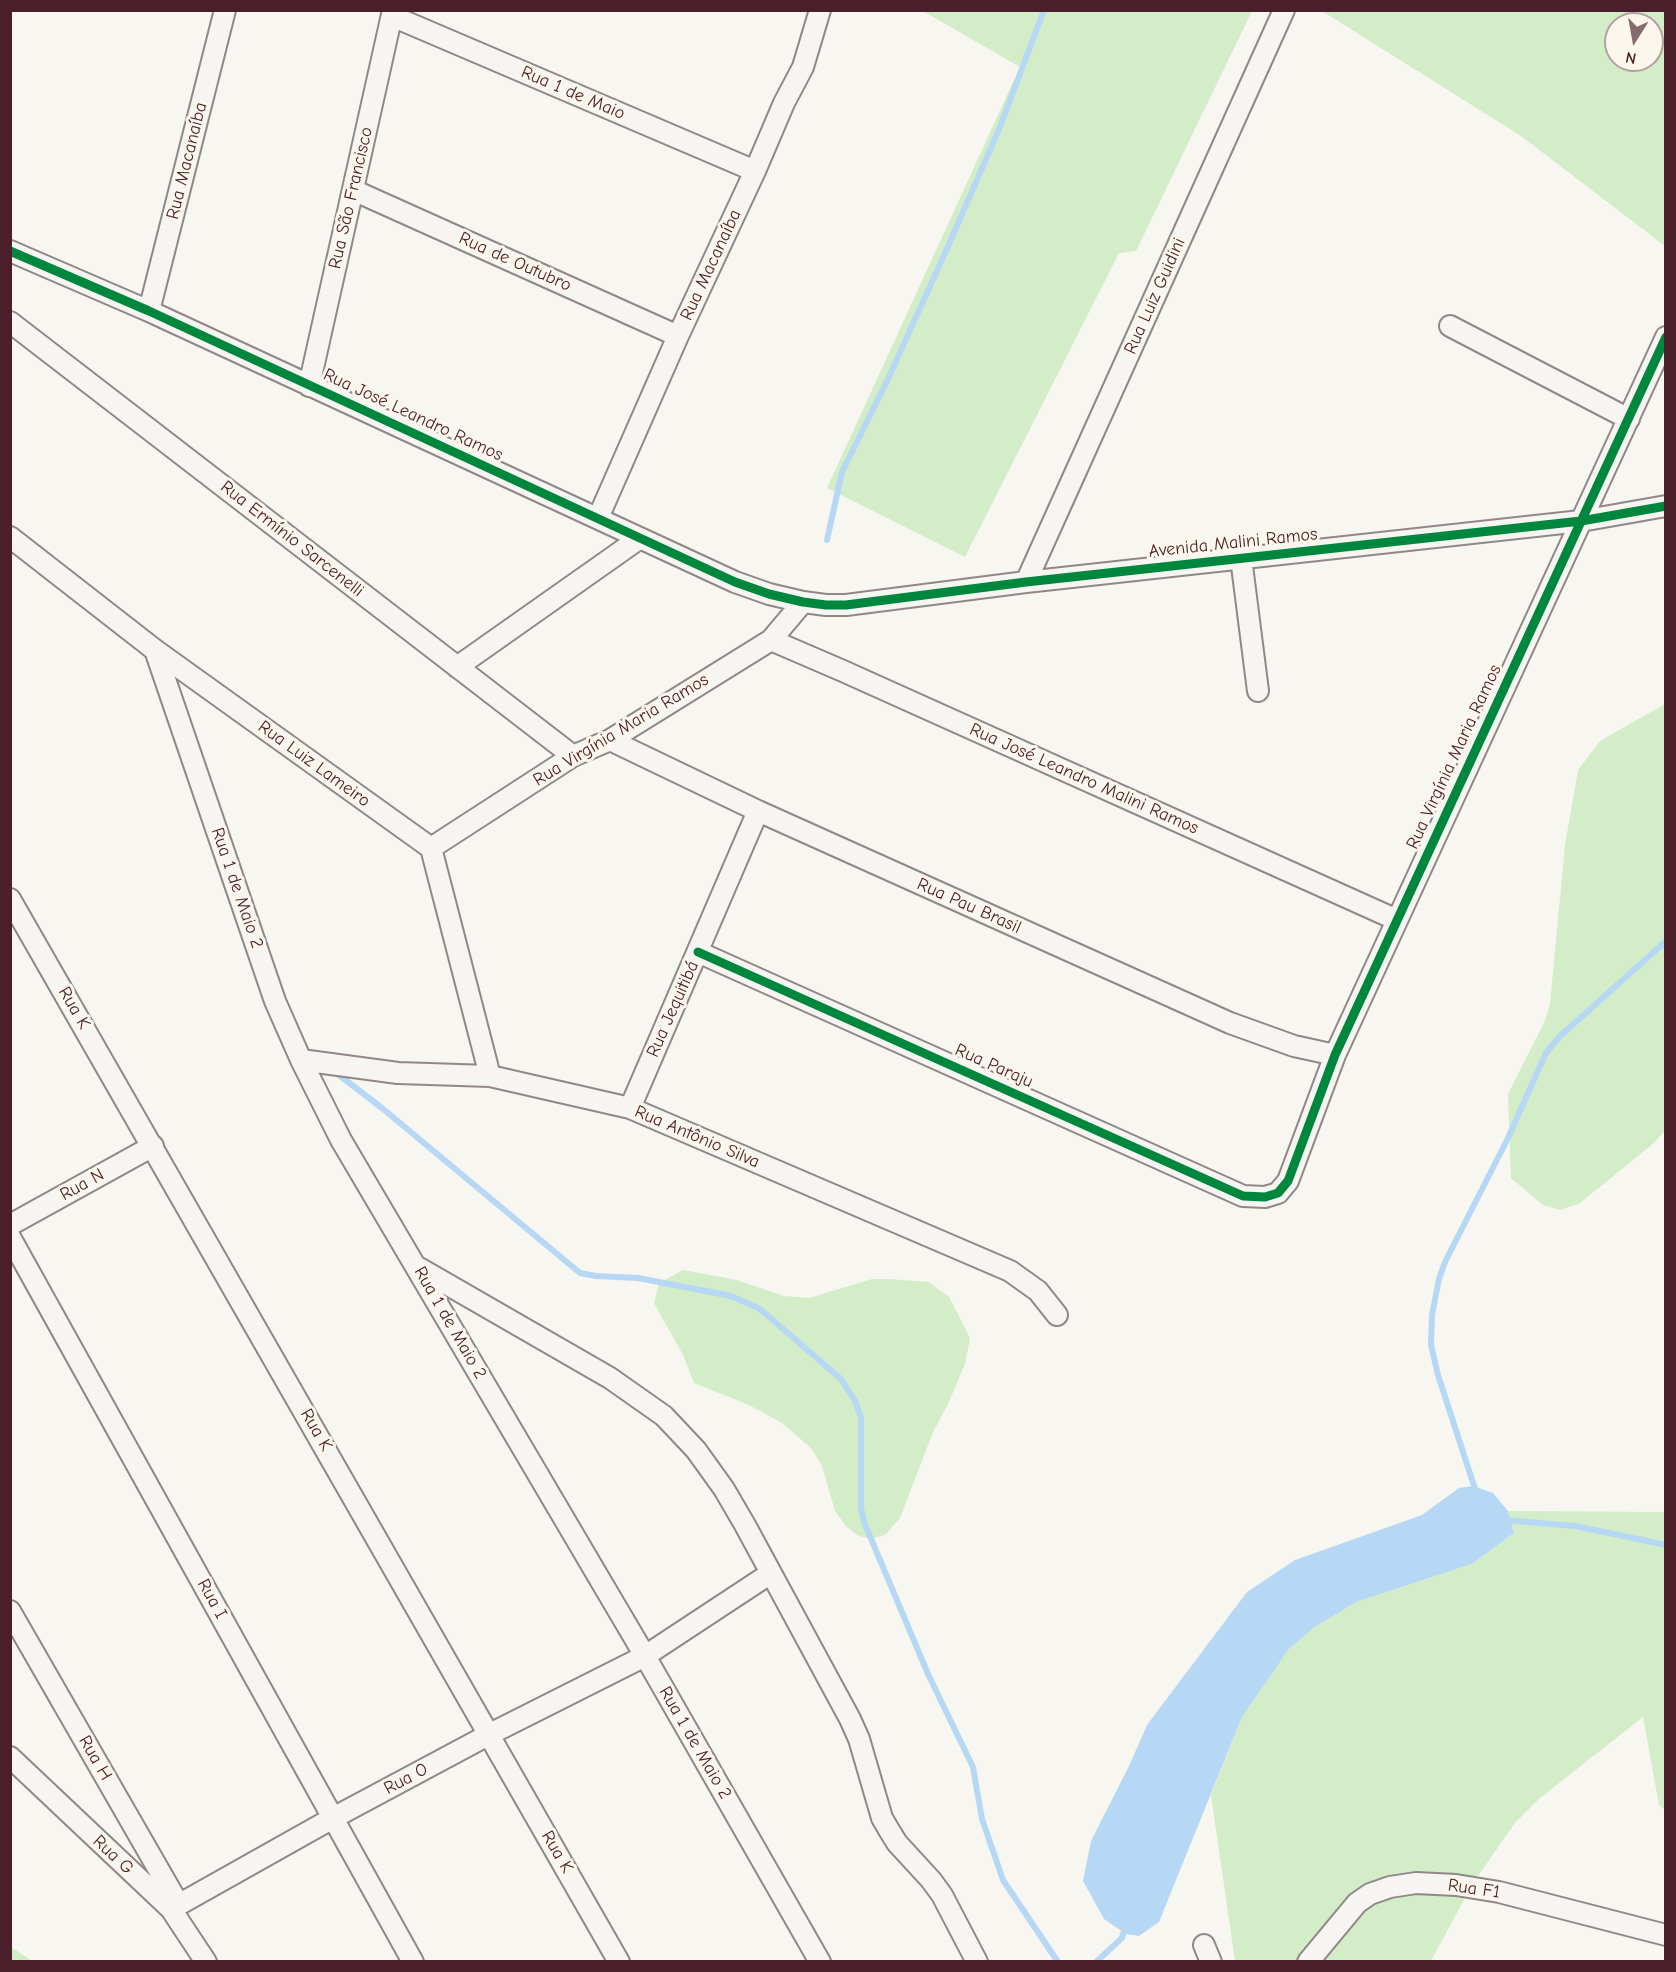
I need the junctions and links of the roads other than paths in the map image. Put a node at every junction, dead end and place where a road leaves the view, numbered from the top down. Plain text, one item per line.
1 (225, 10) edge
2 (820, 10) edge
3 (1284, 10) edge
4 (392, 13) edge
5 (755, 171) junction
6 (353, 190) junction
7 (10, 251) edge
8 (149, 311) junction
9 (10, 322) edge
10 (1450, 326) dead end
11 (678, 336) junction
12 (1665, 337) edge
13 (309, 386) junction
14 (1629, 419) junction
15 (1665, 506) edge
16 (598, 518) junction
17 (1581, 521) junction
18 (10, 537) edge
19 (640, 538) junction
20 (1241, 558) junction
21 (1026, 582) junction
22 (803, 602) junction
23 (771, 640) junction
24 (155, 650) junction
25 (457, 667) junction
26 (1258, 691) dead end
27 (610, 740) junction
28 (573, 756) junction
29 (758, 811) junction
30 (431, 848) junction
31 (10, 899) edge
32 (1397, 920) junction
33 (698, 952) junction
34 (1335, 1055) junction
35 (301, 1060) junction
36 (490, 1076) junction
37 (630, 1108) junction
38 (153, 1146) junction
39 (1278, 1193) joint
40 (10, 1225) edge
41 (10, 1237) edge
42 (416, 1267) junction
43 (1057, 1315) dead end
44 (771, 1573) junction
45 (10, 1611) edge
46 (645, 1656) junction
47 (490, 1734) junction
48 (10, 1757) edge
49 (333, 1818) junction
50 (175, 1907) junction
51 (1665, 1935) edge
52 (206, 1962) edge
53 (413, 1962) edge
54 (619, 1962) edge
55 (820, 1962) edge
56 (977, 1962) edge
57 (1308, 1962) edge

1 - 8 street, Rua Macanaíba
2 - 5 street, Rua Macanaíba
3 - 21 street, Rua Luiz Guidini
4 - 5 street, Rua 1 de Maio
4 - 6 street, Rua São Francisco
5 - 11 street, Rua Macanaíba
6 - 11 street, Rua de Outubro
6 - 13 street, Rua São Francisco
7 - 8 street, Rua José Leandro Ramos
8 - 13 street, Rua José Leandro Ramos
9 - 25 street, Rua Ermínio Sarcenelli
10 - 14 street
11 - 16 street, Rua Macanaíba
12 - 14 street, Rua Virgínia Maria Ramos
13 - 16 street, Rua José Leandro Ramos
14 - 17 street, Rua Virgínia Maria Ramos
15 - 17 street, Avenida Malini Ramos
16 - 19 street, Rua José Leandro Ramos
17 - 20 street, Avenida Malini Ramos
17 - 32 street, Rua Virgínia Maria Ramos
18 - 24 street, Rua Luiz Lameiro
19 - 22 street, Rua José Leandro Ramos
19 - 25 street
20 - 21 street, Avenida Malini Ramos
20 - 26 street
21 - 22 street, Avenida Malini Ramos
22 - 23 street, Rua Virgínia Maria Ramos
23 - 27 street, Rua Virgínia Maria Ramos
23 - 32 street, Rua José Leandro Malini Ramos
24 - 30 street, Rua Luiz Lameiro
24 - 35 street, Rua 1 de Maio 2
25 - 28 street, Rua Ermínio Sarcenelli
27 - 28 street, Rua Virgínia Maria Ramos
27 - 29 street, Rua Pau Brasil
28 - 30 street, Rua Virgínia Maria Ramos
29 - 33 street, Rua Jequitibá
29 - 34 street, Rua Pau Brasil
30 - 36 street
31 - 38 street, Rua K
32 - 34 street, Rua Virgínia Maria Ramos
33 - 37 street, Rua Jequitibá
33 - 39 street, Rua Paraju
34 - 39 street, Rua Virgínia Maria Ramos
35 - 36 street, Rua Antônio Silva
35 - 42 street, Rua 1 de Maio 2
36 - 37 street, Rua Antônio Silva
37 - 43 street, Rua Antônio Silva
38 - 40 street, Rua N
38 - 47 street, Rua K
41 - 49 street, Rua I
42 - 44 street
42 - 46 street, Rua 1 de Maio 2
44 - 46 street, Rua O
44 - 56 street
45 - 50 street, Rua H
46 - 47 street, Rua O
46 - 55 street, Rua 1 de Maio 2
47 - 49 street, Rua O
47 - 54 street, Rua K
48 - 50 street, Rua G
49 - 50 street, Rua O
49 - 53 street, Rua I
50 - 52 street, Rua G
51 - 57 street, Rua F1

